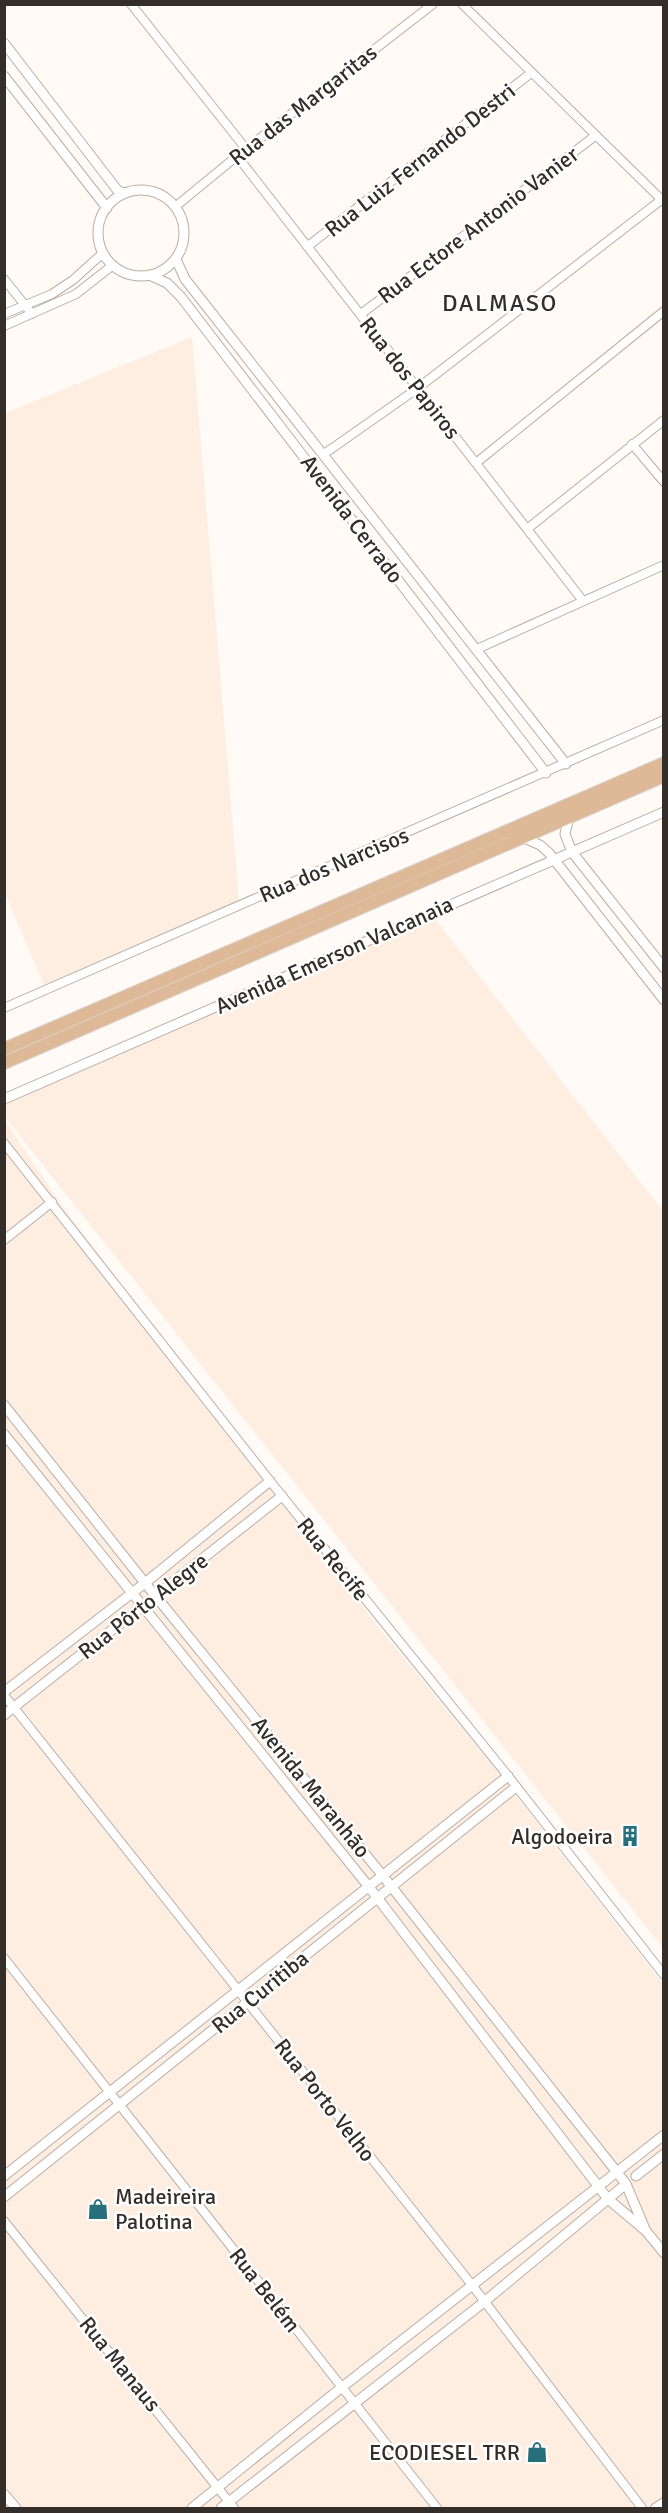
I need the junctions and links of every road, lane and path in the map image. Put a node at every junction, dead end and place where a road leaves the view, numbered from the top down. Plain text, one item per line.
1 (132, 4) edge
2 (433, 4) edge
3 (462, 4) edge
4 (4, 43) edge
5 (531, 73) junction
6 (4, 76) edge
7 (596, 136) junction
8 (246, 149) junction
9 (237, 156) junction
10 (126, 193) junction
11 (662, 201) edge
12 (175, 207) junction
13 (107, 208) junction
14 (308, 246) junction
15 (103, 252) junction
16 (176, 259) junction
17 (113, 265) junction
18 (149, 275) junction
19 (4, 279) edge
20 (25, 305) junction
21 (663, 312) edge
22 (4, 314) edge
23 (33, 314) junction
24 (361, 314) junction
25 (4, 326) edge
26 (418, 388) junction
27 (663, 420) edge
28 (632, 444) junction
29 (324, 454) junction
30 (476, 463) junction
31 (663, 482) edge
32 (528, 529) junction
33 (663, 565) edge
34 (583, 601) junction
35 (477, 648) junction
36 (663, 720) edge
37 (663, 763) edge
38 (566, 764) junction
39 (546, 773) junction
40 (663, 776) edge
41 (663, 812) edge
42 (569, 817) junction
43 (522, 837) junction
44 (572, 852) junction
45 (554, 859) junction
46 (663, 968) edge
47 (663, 1000) edge
48 (4, 1008) edge
49 (4, 1049) edge
50 (4, 1063) edge
51 (4, 1099) edge
52 (4, 1143) edge
53 (52, 1202) junction
54 (4, 1240) edge
55 (4, 1405) edge
56 (4, 1434) edge
57 (270, 1481) junction
58 (282, 1496) junction
59 (145, 1583) junction
60 (131, 1594) junction
61 (156, 1596) junction
62 (142, 1607) junction
63 (4, 1694) edge
64 (15, 1707) junction
65 (4, 1715) edge
66 (508, 1776) junction
67 (516, 1787) junction
68 (383, 1876) junction
69 (369, 1887) junction
70 (391, 1887) junction
71 (377, 1898) junction
72 (4, 1958) edge
73 (663, 1975) edge
74 (238, 1990) junction
75 (247, 2002) junction
76 (111, 2091) junction
77 (120, 2104) junction
78 (663, 2135) edge
79 (663, 2154) edge
80 (616, 2171) junction
81 (4, 2176) edge
82 (636, 2176) joint
83 (626, 2184) junction
84 (598, 2185) junction
85 (4, 2197) edge
86 (608, 2199) junction
87 (4, 2221) edge
88 (646, 2231) junction
89 (663, 2253) edge
90 (472, 2285) junction
91 (484, 2302) junction
92 (341, 2388) junction
93 (353, 2404) junction
94 (218, 2488) junction
95 (4, 2494) edge
96 (663, 2502) edge
97 (231, 2505) edge
98 (16, 2508) edge
99 (192, 2508) edge
100 (221, 2508) edge
101 (437, 2508) edge
102 (642, 2508) edge
103 (655, 2508) edge

1 - 8 street
2 - 8 street, Rua das Margaritas
3 - 5 street
4 - 10 street
5 - 7 street
5 - 14 street, Rua Luiz Fernando Destri
6 - 13 street
7 - 11 street
7 - 24 street, Rua Ectore Antonio Vanier
8 - 9 street, Rua das Margaritas
9 - 12 street, Rua das Margaritas
9 - 14 street, Rua dos Papiros
10 - 12 street
10 - 13 street
11 - 26 street
12 - 16 street
13 - 15 street
14 - 24 street, Rua dos Papiros
15 - 17 street
15 - 20 street
16 - 18 street
16 - 29 street, Avenida Cerrado
17 - 18 street
17 - 23 street
18 - 39 street, Avenida Cerrado
19 - 20 street
20 - 22 street
20 - 23 street
21 - 30 street
23 - 25 street
24 - 26 street, Rua dos Papiros
26 - 29 street
26 - 30 street, Rua dos Papiros
27 - 28 street
28 - 31 street
28 - 32 street
29 - 35 street, Avenida Cerrado
30 - 32 street, Rua dos Papiros
32 - 34 street, Rua dos Papiros
33 - 34 street
34 - 35 street
35 - 38 street, Avenida Cerrado
36 - 38 street, Rua dos Narcisos
37 - 49 main road
38 - 39 street, Rua dos Narcisos
39 - 48 street, Rua dos Narcisos
40 - 42 main road
41 - 44 street, Avenida Emerson Valcanaia
42 - 43 main road
42 - 44 street
43 - 45 street
43 - 50 main road
44 - 45 street, Avenida Emerson Valcanaia
44 - 46 street
45 - 47 street
45 - 51 street, Avenida Emerson Valcanaia
52 - 53 street, Rua Recife
53 - 54 street
53 - 57 street, Rua Recife
55 - 59 street, Avenida Maranhão
56 - 60 street, Avenida Maranhão
57 - 58 street, Rua Recife
57 - 59 street, Rua Pôrto Alegre
58 - 61 street, Rua Pôrto Alegre
58 - 66 street, Rua Recife
59 - 60 street, Rua Pôrto Alegre
59 - 61 street, Avenida Maranhão
60 - 62 street, Avenida Maranhão
60 - 63 street, Rua Pôrto Alegre
61 - 62 street, Rua Pôrto Alegre
61 - 68 street, Avenida Maranhão
62 - 64 street, Rua Pôrto Alegre
62 - 69 street, Avenida Maranhão
63 - 64 street, Rua Porto Velho
64 - 65 street, Rua Pôrto Alegre
64 - 74 street, Rua Porto Velho
66 - 67 street, Rua Recife
66 - 68 street, Rua Curitiba
67 - 70 street, Rua Curitiba
67 - 73 street, Rua Recife
68 - 69 street, Rua Curitiba
68 - 70 street, Avenida Maranhão
69 - 71 street, Avenida Maranhão
69 - 74 street, Rua Curitiba
70 - 71 street, Rua Curitiba
70 - 80 street, Avenida Maranhão
71 - 75 street, Rua Curitiba
71 - 84 street, Avenida Maranhão
72 - 76 street, Rua Belém
74 - 75 street, Rua Porto Velho
74 - 76 street, Rua Curitiba
75 - 77 street, Rua Curitiba
75 - 90 street, Rua Porto Velho
76 - 77 street, Rua Belém
76 - 81 street, Rua Curitiba
77 - 85 street, Rua Curitiba
77 - 92 street, Rua Belém
78 - 80 street
79 - 82 street
80 - 83 street, Avenida Maranhão
80 - 84 street
82 - 83 street
83 - 86 street
83 - 88 street, Avenida Maranhão
84 - 86 street, Avenida Maranhão
84 - 90 street
86 - 88 street, Avenida Maranhão
86 - 91 street
87 - 94 street, Rua Manaus
88 - 89 street
90 - 91 street, Rua Porto Velho
90 - 92 street
91 - 93 street
91 - 102 street, Rua Porto Velho
92 - 93 street, Rua Belém
92 - 94 street
93 - 97 street
93 - 101 street, Rua Belém
94 - 97 street, Rua Manaus
94 - 99 street
95 - 98 street
96 - 103 street
97 - 100 street

